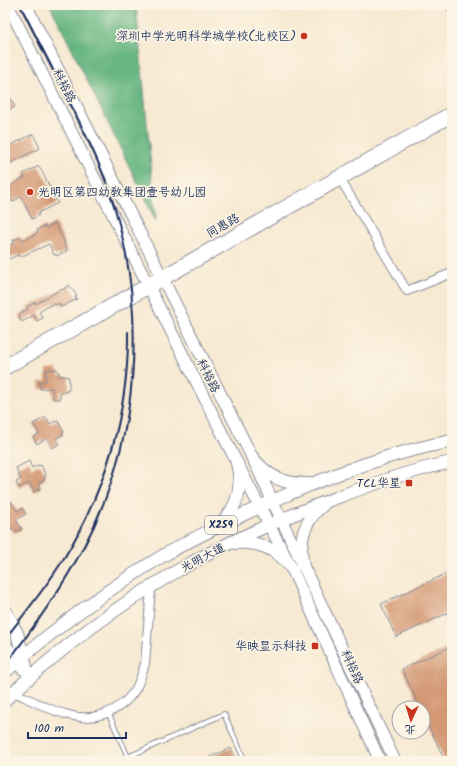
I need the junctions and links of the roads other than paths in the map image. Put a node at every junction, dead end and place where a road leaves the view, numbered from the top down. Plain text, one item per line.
1 (8, 5) edge
2 (26, 5) edge
3 (452, 110) edge
4 (452, 118) edge
5 (339, 178) junction
6 (452, 273) edge
7 (162, 278) junction
8 (149, 286) junction
9 (5, 363) edge
10 (5, 371) edge
11 (452, 441) edge
12 (252, 457) junction
13 (452, 462) edge
14 (237, 464) junction
15 (322, 481) junction
16 (331, 500) junction
17 (273, 502) junction
18 (260, 507) junction
19 (281, 519) junction
20 (269, 524) junction
21 (212, 529) junction
22 (221, 548) junction
23 (297, 567) junction
24 (151, 588) junction
25 (5, 610) edge
26 (5, 645) edge
27 (20, 659) junction
28 (5, 672) edge
29 (29, 678) junction
30 (9, 696) edge
31 (108, 712) junction
32 (128, 757) junction
33 (119, 761) edge
34 (245, 761) edge
35 (380, 761) edge
36 (395, 761) edge

1 - 8 main road, 科裕路
2 - 7 main road, 科裕路
3 - 5 street, 同惠路
4 - 5 street, 同惠路
5 - 6 street
5 - 7 street, 同惠路
7 - 8 street, 同惠路
7 - 12 main road, 科裕路
8 - 9 street, 同惠路
8 - 10 street, 同惠路
8 - 14 main road, 科裕路
11 - 15 main road, 光明大道 / X259
12 - 15 main road
12 - 17 main road, 科裕路
13 - 16 main road, 光明大道 / X259
14 - 18 main road, 科裕路
14 - 21 main road
15 - 17 main road, 光明大道 / X259
16 - 19 main road, 光明大道 / X259
16 - 23 main road
17 - 18 main road, 光明大道 / X259
17 - 19 main road, 科裕路
18 - 20 main road, 科裕路
18 - 21 main road, 光明大道 / X259
19 - 20 main road, 光明大道 / X259
19 - 23 main road, 科裕路
20 - 22 main road, 光明大道 / X259
20 - 23 main road, 科裕路
21 - 27 main road, 光明大道 / X259
22 - 23 main road
22 - 24 main road, 光明大道 / X259
23 - 35 main road, 科裕路
23 - 36 main road, 科裕路
24 - 29 main road, 光明大道 / X259
24 - 31 street
25 - 27 main road
26 - 27 main road
27 - 28 main road, 光明大道 / X259
27 - 29 main road
29 - 30 main road, 光明大道 / X259
30 - 31 street
31 - 32 lane
32 - 33 lane
32 - 34 lane

